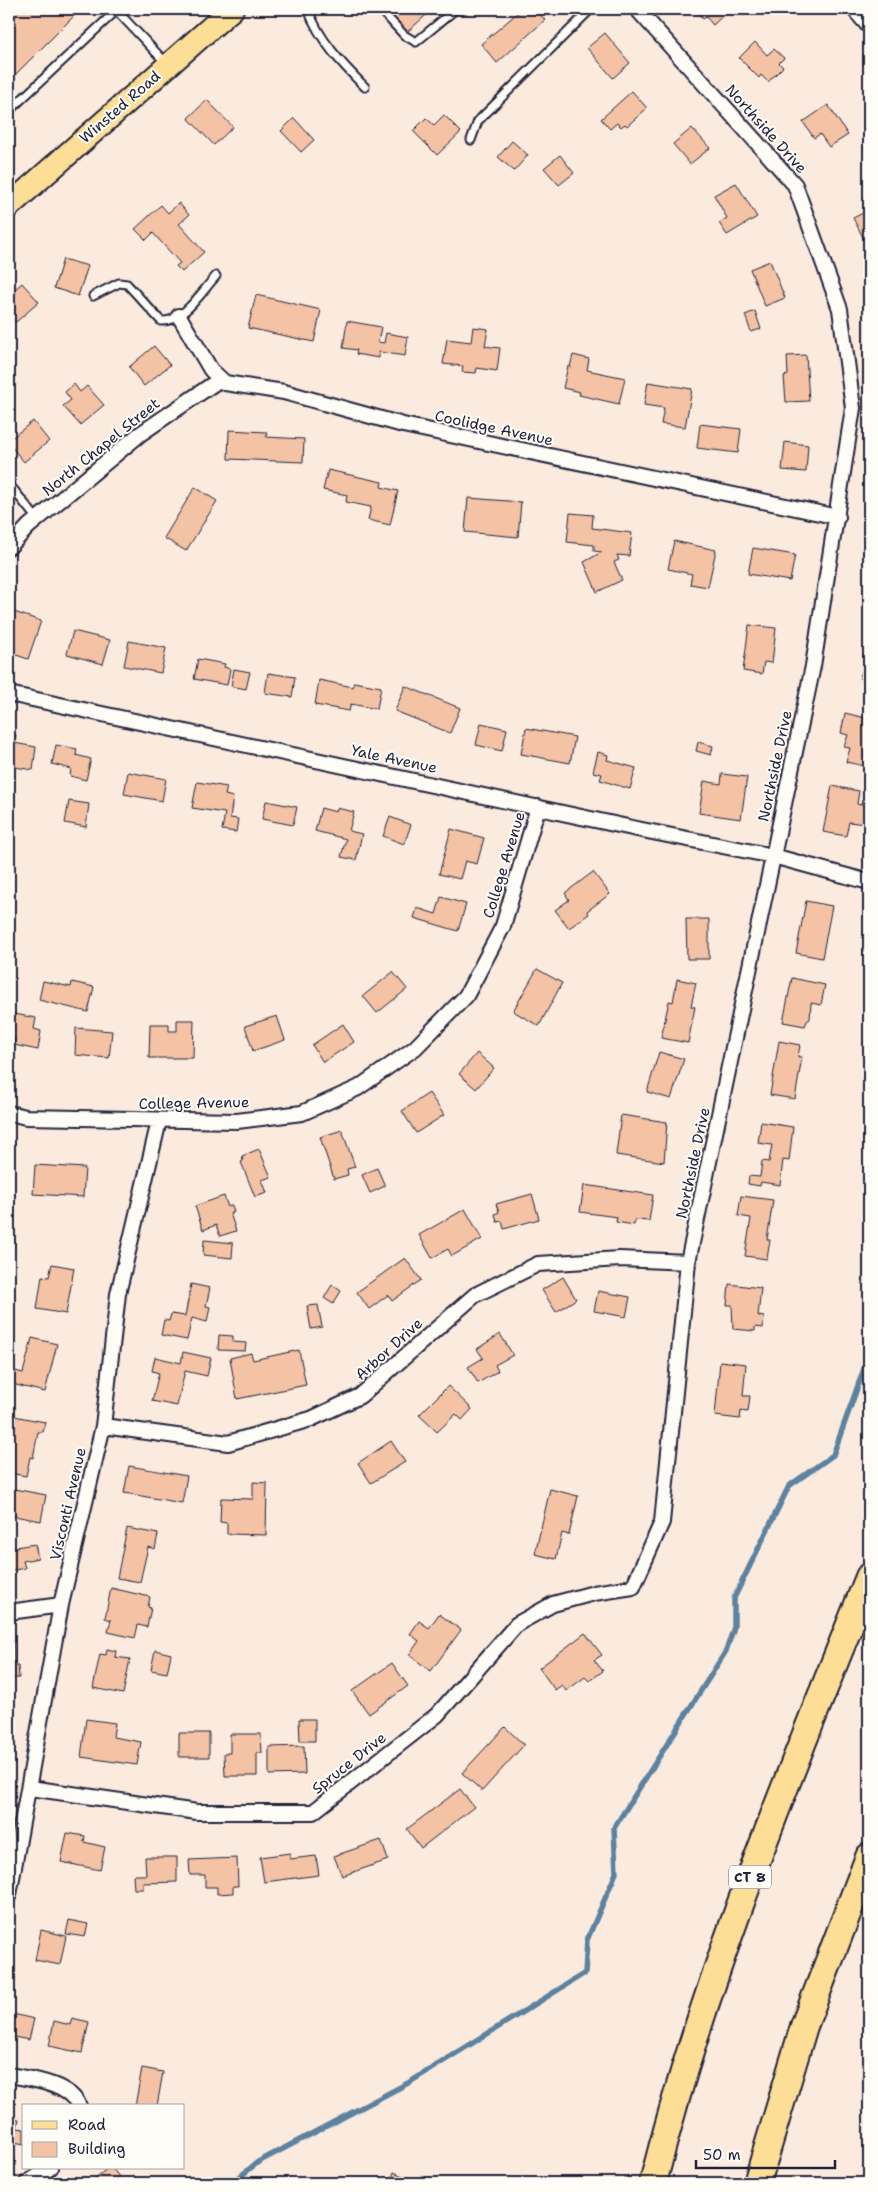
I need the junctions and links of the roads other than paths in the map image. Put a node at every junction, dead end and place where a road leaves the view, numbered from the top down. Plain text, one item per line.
1 (232, 9) edge
2 (308, 9) edge
3 (380, 9) edge
4 (456, 9) edge
5 (591, 9) edge
6 (637, 9) edge
7 (849, 9) edge
8 (868, 9) edge
9 (118, 10) edge
10 (858, 18) junction
11 (869, 32) edge
12 (168, 66) junction
13 (366, 87) dead end
14 (9, 111) edge
15 (471, 140) dead end
16 (9, 206) edge
17 (216, 276) dead end
18 (93, 296) dead end
19 (179, 316) junction
20 (219, 380) junction
21 (9, 484) edge
22 (838, 517) junction
23 (37, 519) junction
24 (9, 547) edge
25 (9, 694) edge
26 (538, 807) junction
27 (773, 856) junction
28 (869, 882) edge
29 (9, 1112) edge
30 (159, 1121) junction
31 (688, 1262) junction
32 (102, 1426) junction
33 (869, 1578) edge
34 (634, 1587) joint
35 (61, 1605) junction
36 (9, 1612) edge
37 (30, 1788) junction
38 (869, 1856) edge
39 (9, 1895) edge
40 (9, 2075) edge
41 (78, 2104) edge
42 (47, 2170) edge
43 (27, 2183) edge
44 (653, 2183) edge
45 (757, 2183) edge

1 - 12 main road, Winsted Road
2 - 13 lane
3 - 4 lane
5 - 15 lane
6 - 22 street, Northside Drive
7 - 10 lane
8 - 10 lane
9 - 12 lane
9 - 14 lane
10 - 11 lane
12 - 16 main road, Winsted Road
17 - 19 lane
18 - 19 lane
19 - 20 street
20 - 22 street, Coolidge Avenue
20 - 23 street, North Chapel Street
21 - 23 lane
22 - 27 street, Northside Drive
23 - 24 street, North Chapel Street
25 - 26 street, Yale Avenue
26 - 27 street, Yale Avenue
26 - 30 street, College Avenue
27 - 28 street, Yale Avenue
27 - 31 street, Northside Drive
29 - 30 street, College Avenue
30 - 32 street, Visconti Avenue
31 - 32 street, Arbor Drive
31 - 34 street, Northside Drive
32 - 35 street, Visconti Avenue
33 - 44 highway, CT 8
34 - 37 street, Spruce Drive
35 - 36 street
35 - 37 street, Visconti Avenue
37 - 39 street, Visconti Avenue
38 - 45 highway
40 - 41 street
42 - 43 street

